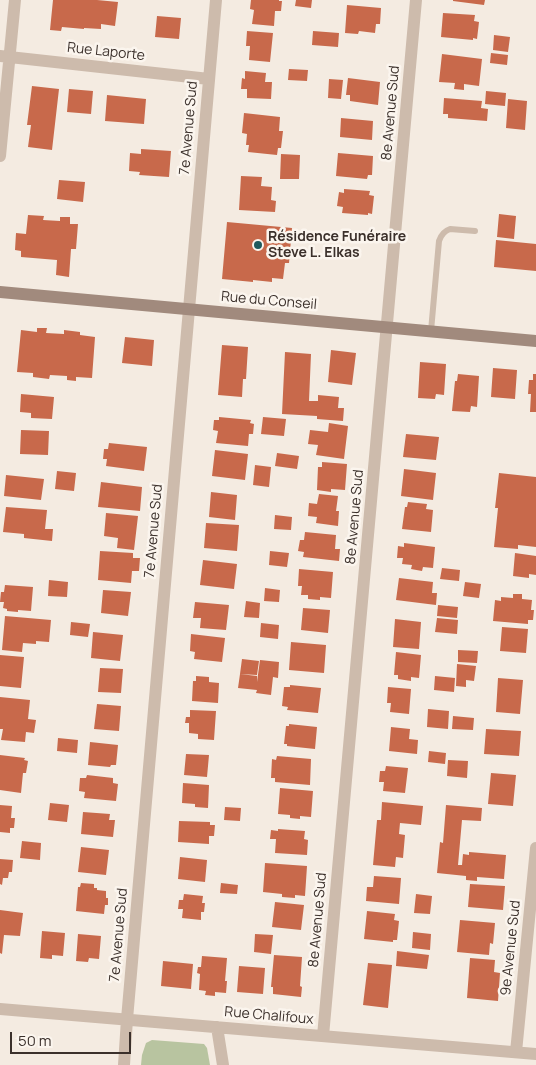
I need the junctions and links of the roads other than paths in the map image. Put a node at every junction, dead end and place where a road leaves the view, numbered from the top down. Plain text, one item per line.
1 (15, 0) edge
2 (216, 0) edge
3 (416, 0) edge
4 (5, 57) edge
5 (208, 79) junction
6 (0, 156) edge
7 (475, 231) dead end
8 (0, 292) edge
9 (188, 309) junction
10 (387, 327) junction
11 (431, 331) junction
12 (536, 341) edge
13 (536, 848) edge
14 (0, 1009) edge
15 (127, 1019) junction
16 (217, 1027) junction
17 (323, 1036) junction
18 (516, 1052) junction
19 (536, 1054) edge
20 (124, 1065) edge
21 (223, 1065) edge

1 - 4 street
2 - 5 street, 7e Avenue Sud
3 - 10 street, 8e Avenue Sud
4 - 5 street, Rue Laporte
4 - 6 street
5 - 9 street, 7e Avenue Sud
7 - 11 lane
8 - 9 street, Rue du Conseil
9 - 10 street, Rue du Conseil
9 - 15 street, 7e Avenue Sud
10 - 11 street, Rue du Conseil
10 - 17 street, 8e Avenue Sud
11 - 12 street, Rue du Conseil
13 - 18 street, 9e Avenue Sud
14 - 15 street, Rue Chalifoux
15 - 16 street, Rue Chalifoux
15 - 20 street, 7e Avenue Sud
16 - 17 street, Rue Chalifoux
16 - 21 street
17 - 18 street, Rue Chalifoux
18 - 19 street, Rue Chalifoux

